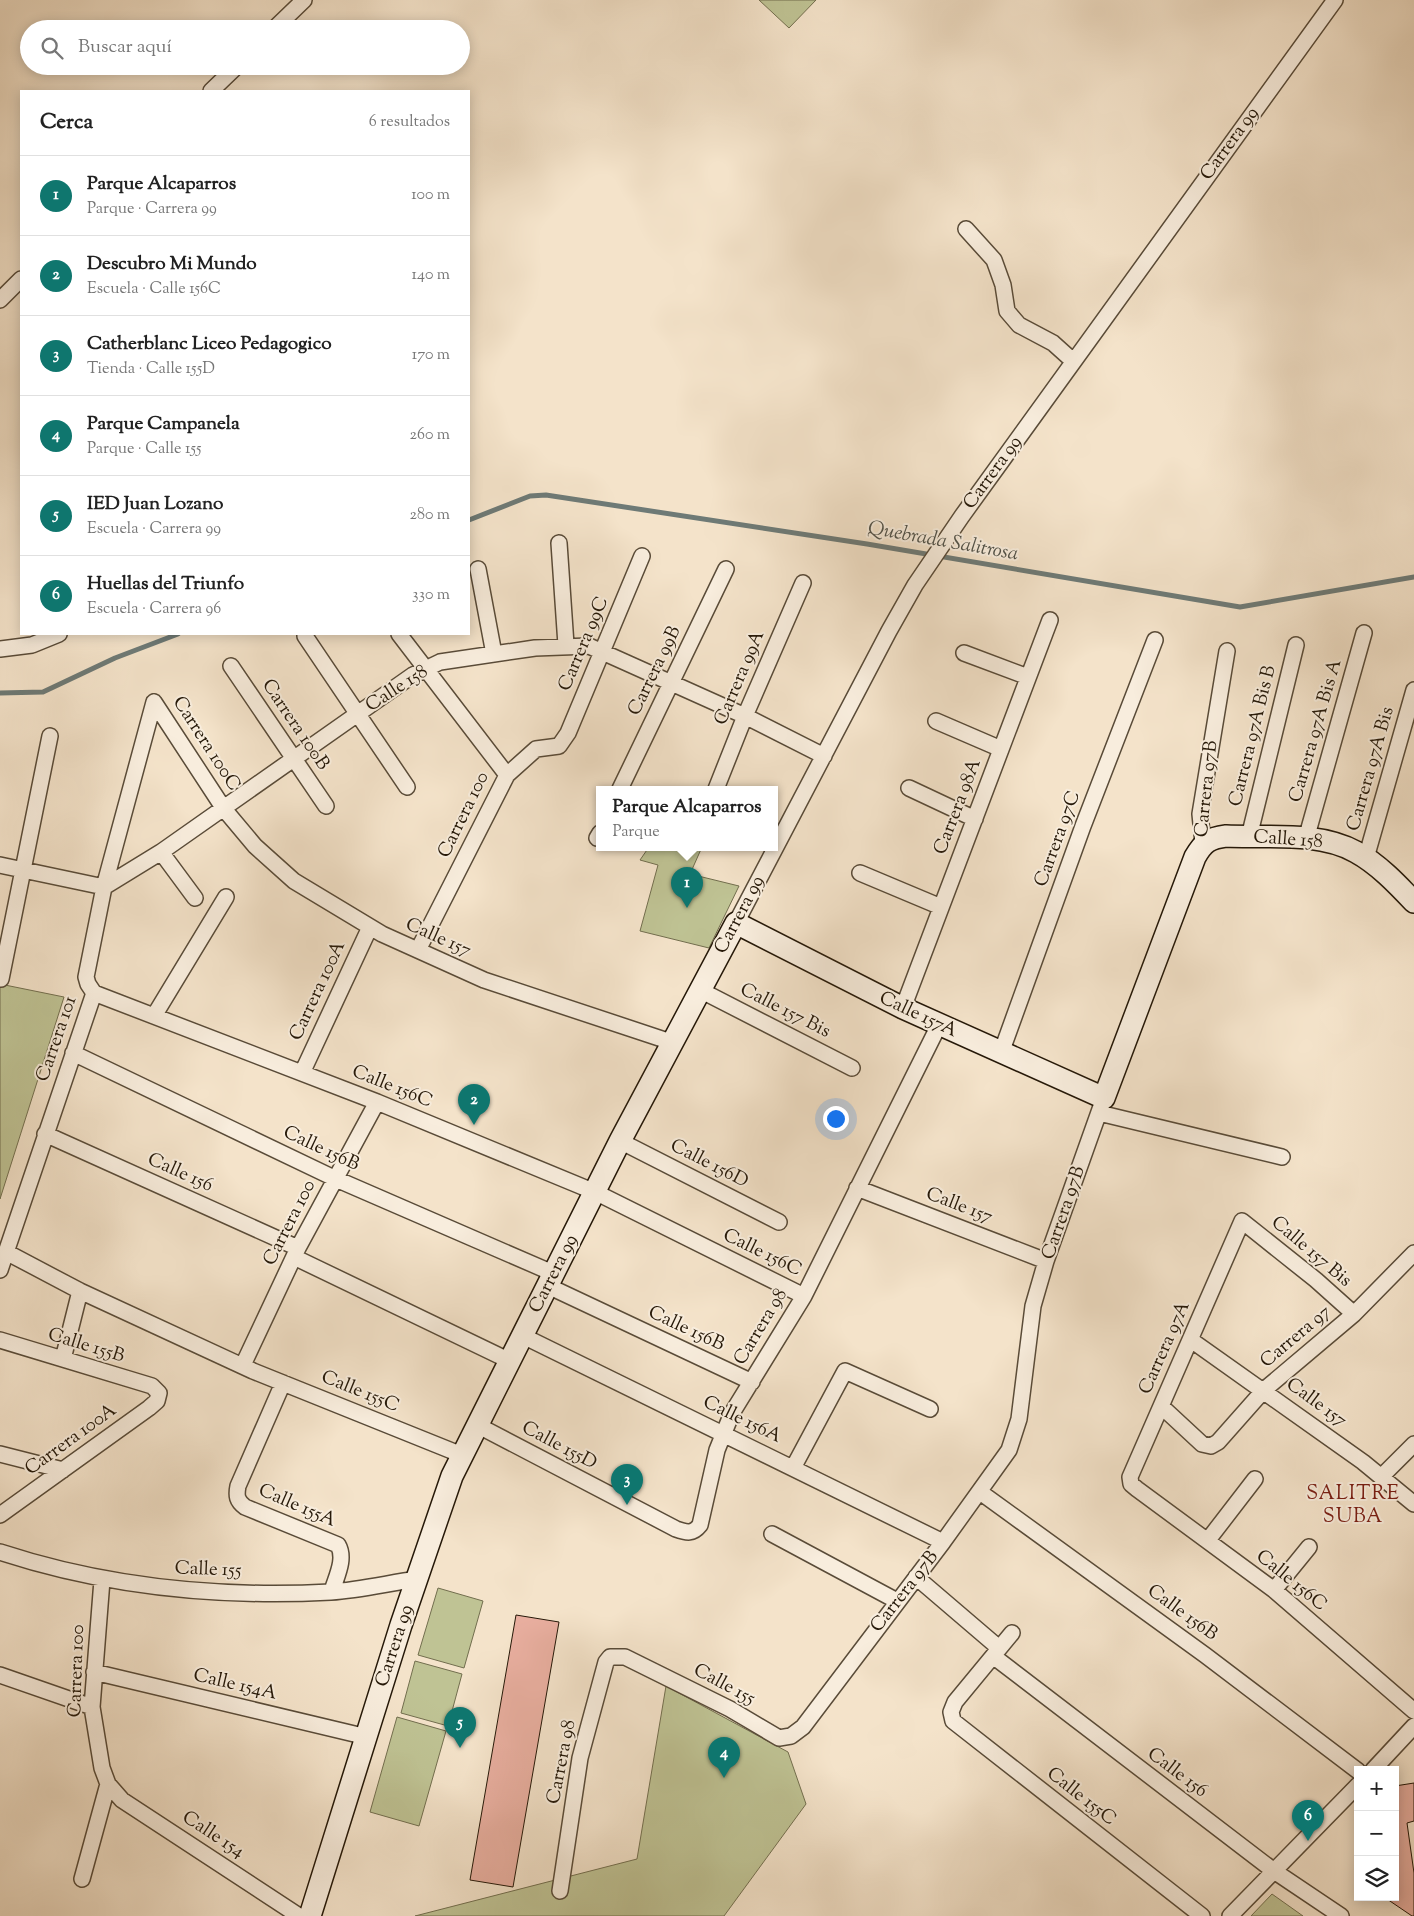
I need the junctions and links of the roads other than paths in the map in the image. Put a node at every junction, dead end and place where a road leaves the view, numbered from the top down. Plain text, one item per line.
1 (304, 0) edge
2 (1335, 0) edge
3 (283, 20) edge
4 (228, 75) edge
5 (212, 90) edge
6 (966, 229) dead end
7 (20, 280) edge
8 (0, 300) edge
9 (1073, 361) junction
10 (559, 543) dead end
11 (642, 556) dead end
12 (478, 569) dead end
13 (726, 569) dead end
14 (803, 583) dead end
15 (1050, 620) dead end
16 (1364, 633) dead end
17 (57, 635) edge
18 (400, 635) edge
19 (305, 636) dead end
20 (1155, 640) dead end
21 (566, 645) junction
22 (1296, 645) dead end
23 (0, 649) edge
24 (602, 652) junction
25 (1227, 652) dead end
26 (964, 653) dead end
27 (494, 654) junction
28 (231, 666) dead end
29 (424, 669) junction
30 (1028, 677) junction
31 (672, 683) junction
32 (1414, 690) edge
33 (154, 702) joint
34 (358, 714) junction
35 (745, 716) junction
36 (936, 721) dead end
37 (50, 736) dead end
38 (1001, 748) junction
39 (824, 756) junction
40 (295, 760) junction
41 (507, 775) junction
42 (621, 786) edge
43 (717, 786) edge
44 (407, 787) dead end
45 (909, 788) dead end
46 (326, 806) dead end
47 (224, 808) junction
48 (975, 819) junction
49 (1249, 837) junction
50 (1306, 839) junction
51 (778, 843) edge
52 (1203, 843) junction
53 (774, 851) edge
54 (161, 852) junction
55 (1366, 858) junction
56 (0, 865) edge
57 (23, 870) junction
58 (860, 873) dead end
59 (104, 887) junction
60 (195, 898) dead end
61 (226, 898) dead end
62 (1414, 902) edge
63 (941, 907) junction
64 (736, 923) junction
65 (370, 927) junction
66 (418, 950) junction
67 (1, 979) edge
68 (700, 990) junction
69 (94, 993) junction
70 (903, 1008) junction
71 (154, 1016) junction
72 (939, 1025) junction
73 (671, 1042) junction
74 (73, 1053) junction
75 (1001, 1053) junction
76 (852, 1068) dead end
77 (302, 1073) junction
78 (377, 1102) junction
79 (1102, 1106) junction
80 (45, 1134) junction
81 (620, 1141) junction
82 (1282, 1156) dead end
83 (336, 1179) junction
84 (856, 1188) junction
85 (596, 1192) junction
86 (1242, 1221) joint
87 (779, 1222) dead end
88 (6, 1252) junction
89 (296, 1252) junction
90 (1414, 1253) edge
91 (1046, 1262) junction
92 (0, 1270) edge
93 (551, 1280) junction
94 (80, 1291) junction
95 (804, 1296) junction
96 (1354, 1314) junction
97 (522, 1336) junction
98 (0, 1340) edge
99 (1192, 1340) junction
100 (63, 1359) junction
101 (510, 1360) junction
102 (244, 1365) junction
103 (752, 1382) junction
104 (283, 1383) junction
105 (1264, 1390) junction
106 (159, 1393) joint
107 (1161, 1406) junction
108 (930, 1409) dead end
109 (477, 1425) junction
110 (724, 1434) junction
111 (1414, 1444) edge
112 (0, 1454) edge
113 (462, 1455) junction
114 (793, 1468) junction
115 (64, 1470) junction
116 (1381, 1477) junction
117 (1255, 1479) dead end
118 (1136, 1489) joint
119 (980, 1492) junction
120 (1414, 1504) edge
121 (0, 1515) edge
122 (676, 1530) joint
123 (772, 1534) dead end
124 (1208, 1540) junction
125 (943, 1542) junction
126 (1309, 1547) dead end
127 (0, 1552) edge
128 (916, 1577) junction
129 (418, 1579) junction
130 (102, 1580) junction
131 (1274, 1590) junction
132 (332, 1592) junction
133 (897, 1601) junction
134 (1012, 1633) dead end
135 (996, 1652) junction
136 (625, 1657) joint
137 (94, 1672) junction
138 (0, 1675) edge
139 (92, 1707) junction
140 (1414, 1711) edge
141 (1414, 1726) edge
142 (803, 1727) joint
143 (367, 1737) junction
144 (1377, 1766) edge
145 (1354, 1768) edge
146 (108, 1784) junction
147 (1354, 1789) edge
148 (1274, 1871) junction
149 (82, 1879) dead end
150 (560, 1891) dead end
151 (1232, 1914) edge
152 (299, 1916) edge
153 (310, 1916) edge
154 (1202, 1916) edge
155 (1341, 1916) edge

1 - 3 street
2 - 9 street, Carrera 99
4 - 5 street
6 - 9 street
7 - 8 street
9 - 39 street, Carrera 99
10 - 21 street
11 - 24 street, Carrera 99C
12 - 27 street
13 - 31 street, Carrera 99B
14 - 35 street, Carrera 99A
15 - 30 street, Carrera 98A
16 - 50 street, Carrera 97A Bis A
17 - 23 street
18 - 29 street, Carrera 100
19 - 34 street
20 - 75 street, Carrera 97C
21 - 24 street, Calle 158
21 - 27 street, Calle 158
22 - 49 street, Carrera 97A Bis B
24 - 31 street, Calle 158
24 - 41 street, Carrera 99C
25 - 52 street, Carrera 97B
26 - 30 street
27 - 29 street, Calle 158
28 - 40 street, Carrera 100B
29 - 34 street, Calle 158
29 - 41 street, Carrera 100
30 - 38 street, Carrera 98A
31 - 35 street, Calle 158
31 - 42 street, Carrera 99B
32 - 55 street, Carrera 97A Bis
33 - 47 street, Carrera 100C
33 - 59 street, Carrera 101
34 - 40 street, Calle 158
34 - 44 street
35 - 39 street, Calle 158
35 - 43 street, Carrera 99A
36 - 38 street
37 - 57 street
38 - 48 street, Carrera 98A
39 - 51 street, Carrera 99
40 - 46 street, Carrera 100B
40 - 47 street, Calle 158
41 - 66 street, Carrera 100
45 - 48 street
47 - 54 street, Calle 158
47 - 65 street, Calle 157
48 - 63 street, Carrera 98A
49 - 50 street, Calle 158
49 - 52 street, Calle 158
50 - 55 street, Calle 158
52 - 79 street, Carrera 97B
53 - 64 street, Carrera 99
54 - 59 street, Calle 158
54 - 60 street
55 - 62 street, Calle 158
56 - 57 street
57 - 59 street
57 - 67 street
58 - 63 street
59 - 69 street, Carrera 101
61 - 71 street
63 - 70 street, Carrera 98A
64 - 68 street, Carrera 99
64 - 70 street, Calle 157A
65 - 66 street, Calle 157
65 - 77 street, Carrera 100A
66 - 73 street, Calle 157
68 - 73 street, Carrera 99
68 - 76 street, Calle 157 Bis
69 - 71 street, Calle 156C
69 - 74 street, Carrera 101
70 - 72 street, Calle 157A
71 - 77 street, Calle 156C
72 - 75 street, Calle 157A
72 - 84 street, Carrera 98
73 - 81 street, Carrera 99
74 - 80 street, Carrera 101
74 - 83 street, Calle 156B
75 - 79 street, Calle 157A
77 - 78 street, Calle 156C
78 - 83 street, Carrera 100
78 - 85 street, Calle 156C
79 - 82 street, Calle 157A
79 - 91 street, Carrera 97B
80 - 88 street, Carrera 101
80 - 89 street, Calle 156
81 - 85 street, Carrera 99
81 - 87 street, Calle 156D
83 - 89 street, Carrera 100
83 - 93 street, Calle 156B
84 - 91 street, Calle 157
84 - 95 street, Carrera 98
85 - 93 street, Carrera 99
85 - 95 street, Calle 156C
86 - 96 street, Calle 157 Bis
86 - 99 street, Carrera 97A
88 - 92 street, Carrera 101
88 - 94 street, Calle 155C
89 - 101 street, Calle 156
89 - 102 street, Carrera 100
90 - 96 street, Carrera 97
91 - 119 street, Carrera 97B
93 - 97 street, Carrera 99
93 - 103 street, Calle 156B
94 - 100 street
94 - 102 street, Calle 155C
95 - 103 street, Carrera 98
96 - 105 street, Carrera 97
97 - 101 street, Carrera 99
97 - 110 street, Calle 156A
98 - 100 street, Calle 155B
99 - 105 street, Calle 157
99 - 107 street, Carrera 97A
100 - 106 street, Calle 155B
101 - 109 street, Carrera 99
102 - 104 street, Calle 155C
103 - 110 street, Carrera 98
104 - 113 street, Calle 155C
104 - 132 street, Calle 155A
105 - 107 street, Carrera 97
105 - 116 street, Calle 157
106 - 115 street, Carrera 100A
107 - 118 street, Carrera 97A
108 - 114 street
109 - 113 street, Carrera 99
109 - 122 street, Calle 155D
110 - 114 street, Calle 156A
110 - 122 street, Carrera 98
111 - 116 street
112 - 115 street
113 - 129 street, Carrera 99
114 - 125 street, Calle 156A
115 - 121 street, Carrera 100A
116 - 120 street, Calle 157
117 - 124 street
118 - 124 street, Calle 156C
119 - 125 street, Carrera 97B
119 - 145 street, Calle 156B
123 - 133 street
124 - 131 street, Calle 156C
125 - 128 street, Carrera 97B
126 - 131 street
127 - 130 street, Calle 155
128 - 133 street, Carrera 97B
128 - 135 street, Calle 156
129 - 132 street, Calle 155
129 - 143 street, Carrera 99
130 - 132 street, Calle 155
130 - 137 street, Carrera 100
131 - 140 street, Calle 156C
133 - 142 street, Carrera 97B
134 - 135 street
135 - 148 street, Calle 156
135 - 154 street, Calle 155C
136 - 142 street, Calle 155
136 - 150 street, Carrera 98
137 - 139 street, Carrera 100
137 - 143 street, Calle 154A
138 - 139 street
139 - 146 street, Carrera 100
141 - 144 street
143 - 153 street, Carrera 99
146 - 149 street
146 - 152 street, Calle 154
147 - 148 street
148 - 151 street
148 - 155 street, Calle 156

